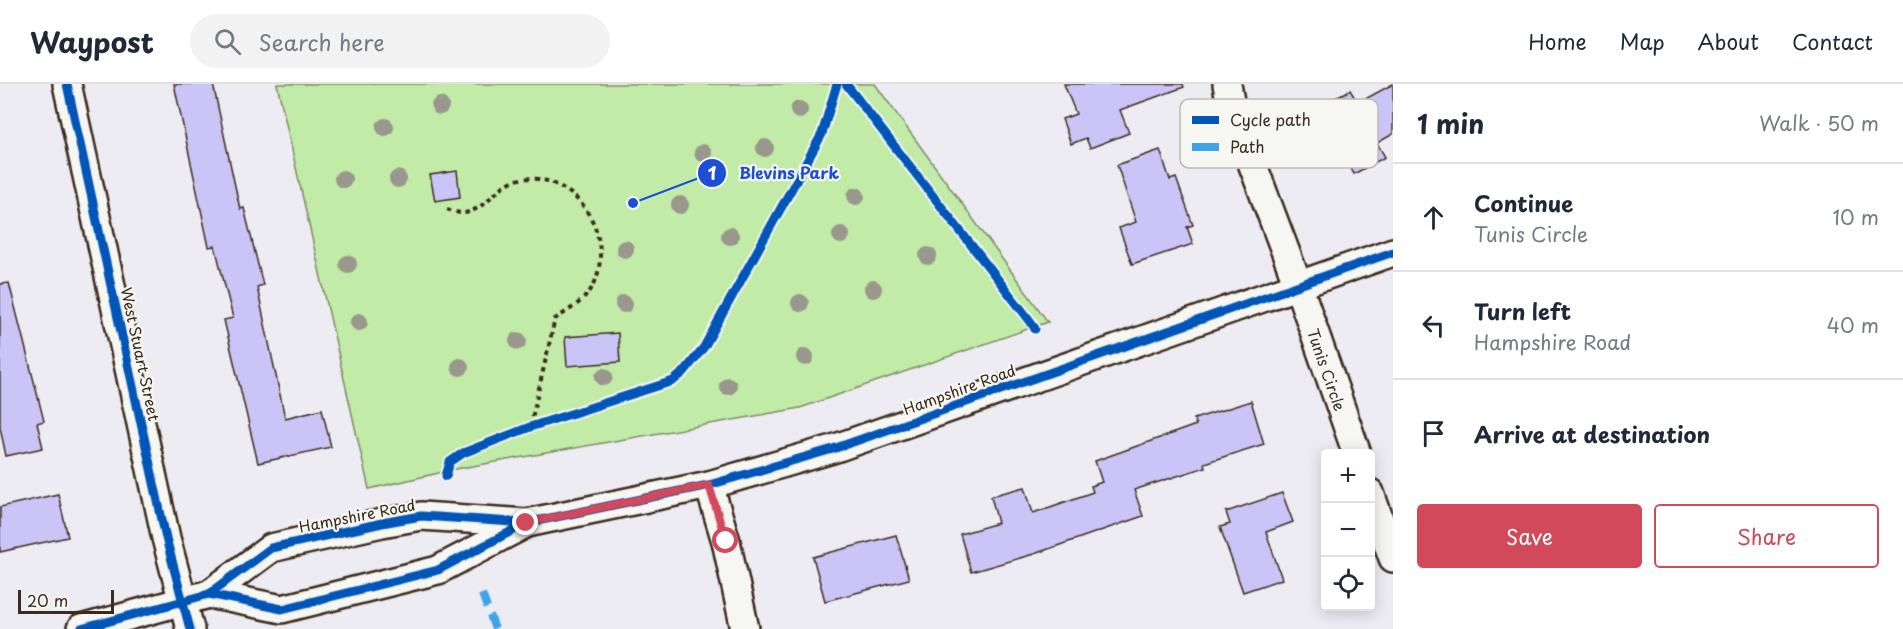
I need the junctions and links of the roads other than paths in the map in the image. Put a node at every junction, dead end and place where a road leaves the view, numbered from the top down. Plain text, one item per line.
1 (67, 84) edge
2 (1227, 84) edge
3 (1230, 99) edge
4 (1254, 168) edge
5 (1393, 252) edge
6 (1298, 285) junction
7 (1356, 449) edge
8 (709, 485) junction
9 (1374, 503) edge
10 (526, 523) junction
11 (1393, 558) edge
12 (209, 594) junction
13 (182, 601) junction
14 (81, 629) edge
15 (190, 629) edge
16 (745, 629) edge

1 - 13 street, West Stuart Street
2 - 3 street, Tunis Circle
4 - 6 street, Tunis Circle
5 - 6 street, Hampshire Road
6 - 7 street, Tunis Circle
6 - 8 street, Hampshire Road
8 - 10 street, Hampshire Road
8 - 16 street
9 - 11 street
10 - 12 street, Hampshire Road
10 - 12 street, Hampshire Road
12 - 13 street, Hampshire Road
13 - 14 street, Hampshire Road
13 - 15 street, West Stuart Street

